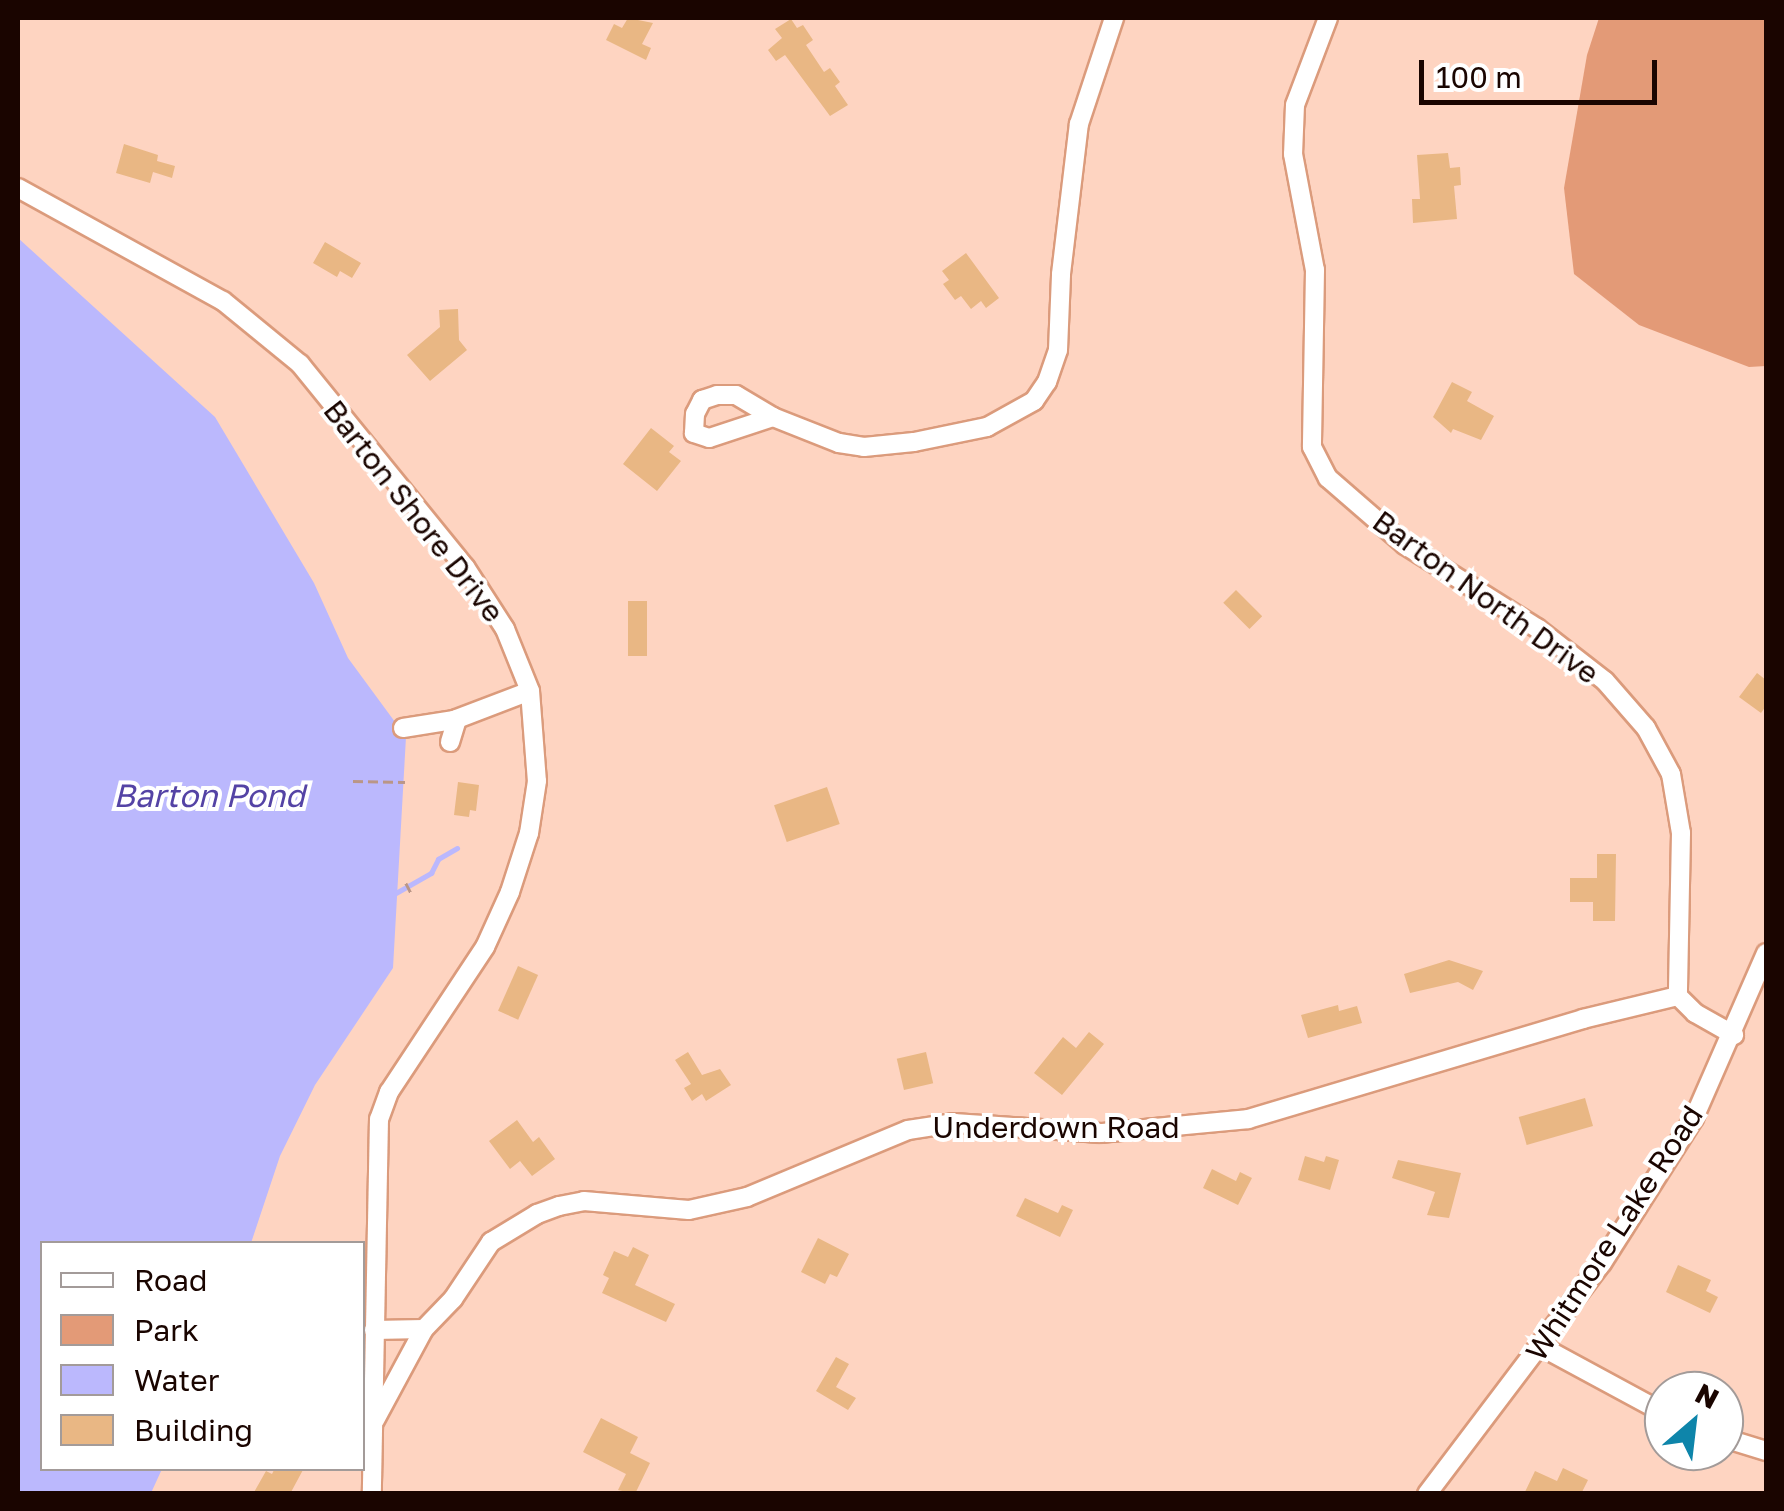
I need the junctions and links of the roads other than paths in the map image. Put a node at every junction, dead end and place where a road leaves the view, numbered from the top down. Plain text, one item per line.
1 (1114, 18) edge
2 (1328, 18) edge
3 (18, 188) edge
4 (773, 417) dead end
5 (530, 692) junction
6 (456, 719) junction
7 (403, 728) dead end
8 (450, 742) dead end
9 (1766, 952) edge
10 (1678, 996) junction
11 (1734, 1034) junction
12 (424, 1329) junction
13 (374, 1330) junction
14 (1542, 1347) junction
15 (1644, 1402) edge
16 (372, 1426) junction
17 (372, 1494) edge
18 (1427, 1494) edge

1 - 4 street
2 - 10 street, Barton North Drive
3 - 5 street, Barton Shore Drive
5 - 6 street
5 - 13 street, Barton Shore Drive
6 - 7 street
6 - 8 street
9 - 11 street, Whitmore Lake Road
10 - 11 street
10 - 12 street, Underdown Road
11 - 14 street, Whitmore Lake Road
12 - 13 street
12 - 16 street, Underdown Road
13 - 16 street, Barton Shore Drive
14 - 15 street
14 - 18 street, Whitmore Lake Road
16 - 17 street, Barton Shore Drive

